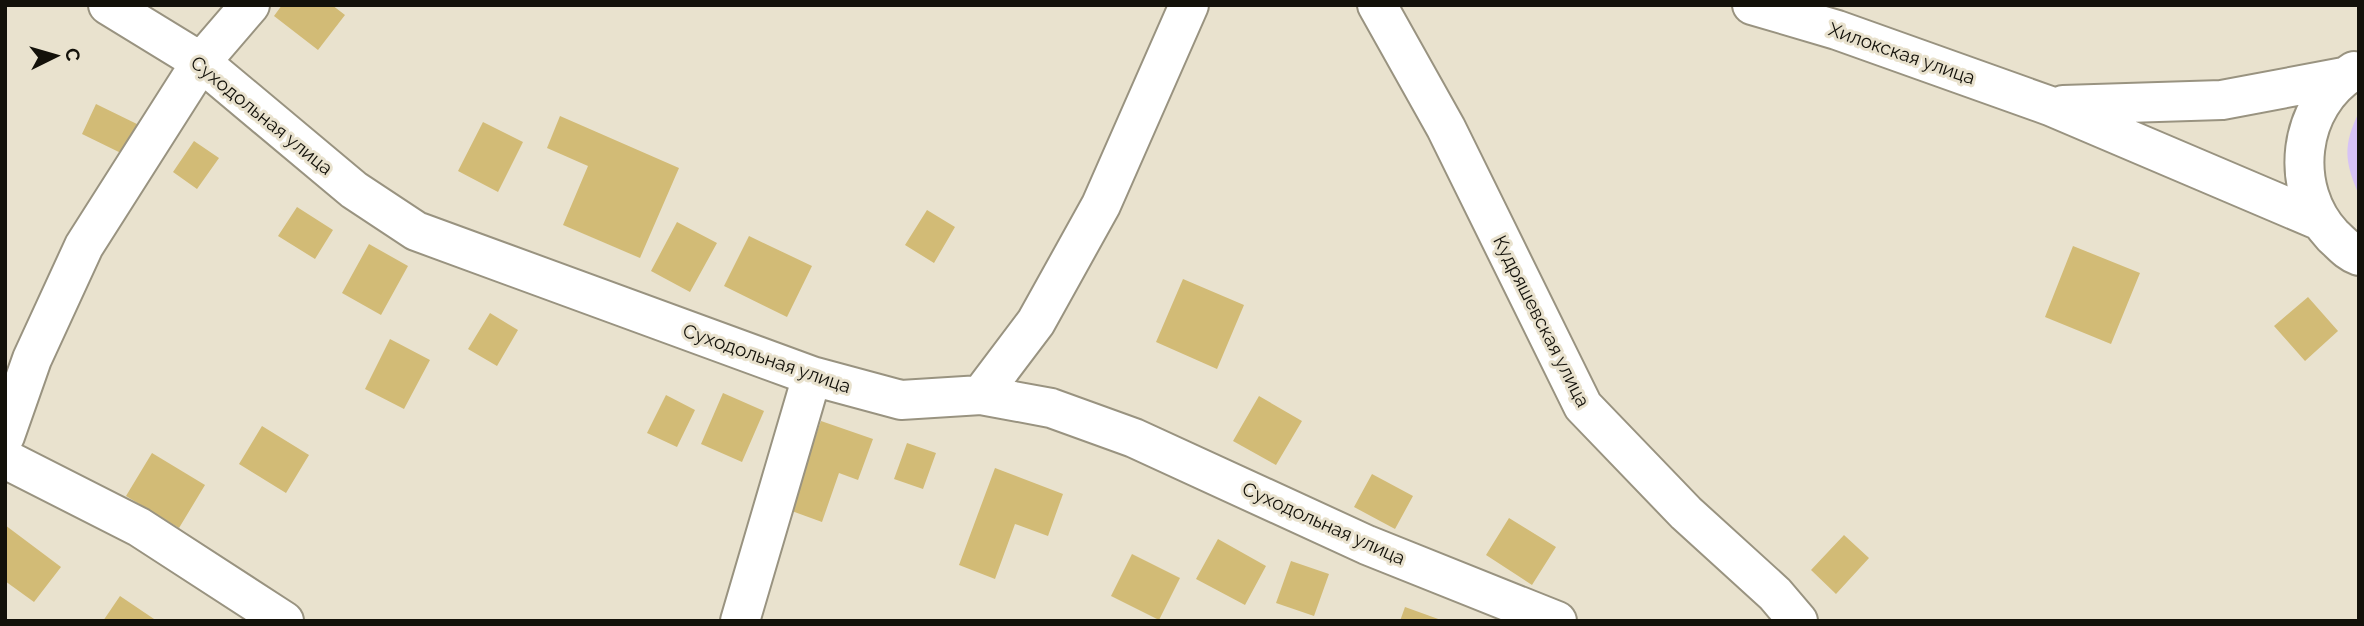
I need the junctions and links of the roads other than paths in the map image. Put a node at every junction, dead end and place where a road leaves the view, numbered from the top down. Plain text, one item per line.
1 (108, 5) edge
2 (250, 5) edge
3 (1189, 5) edge
4 (1377, 5) edge
5 (1752, 5) edge
6 (201, 62) junction
7 (2352, 72) edge
8 (2050, 106) junction
9 (2318, 220) junction
10 (2356, 257) edge
11 (811, 376) junction
12 (981, 395) junction
13 (5, 436) edge
14 (5, 458) edge
15 (284, 621) edge
16 (740, 621) edge
17 (1557, 621) edge
18 (1798, 621) edge

1 - 6 street, Суходольная улица
2 - 6 street
3 - 12 street
4 - 18 street, Кудряшевская улица
5 - 8 street, Хилокская улица
6 - 11 street, Суходольная улица
6 - 13 street
7 - 8 street
7 - 9 street
8 - 9 street, Хилокская улица
9 - 10 street
11 - 12 street, Суходольная улица
11 - 16 street
12 - 17 street, Суходольная улица
14 - 15 street

